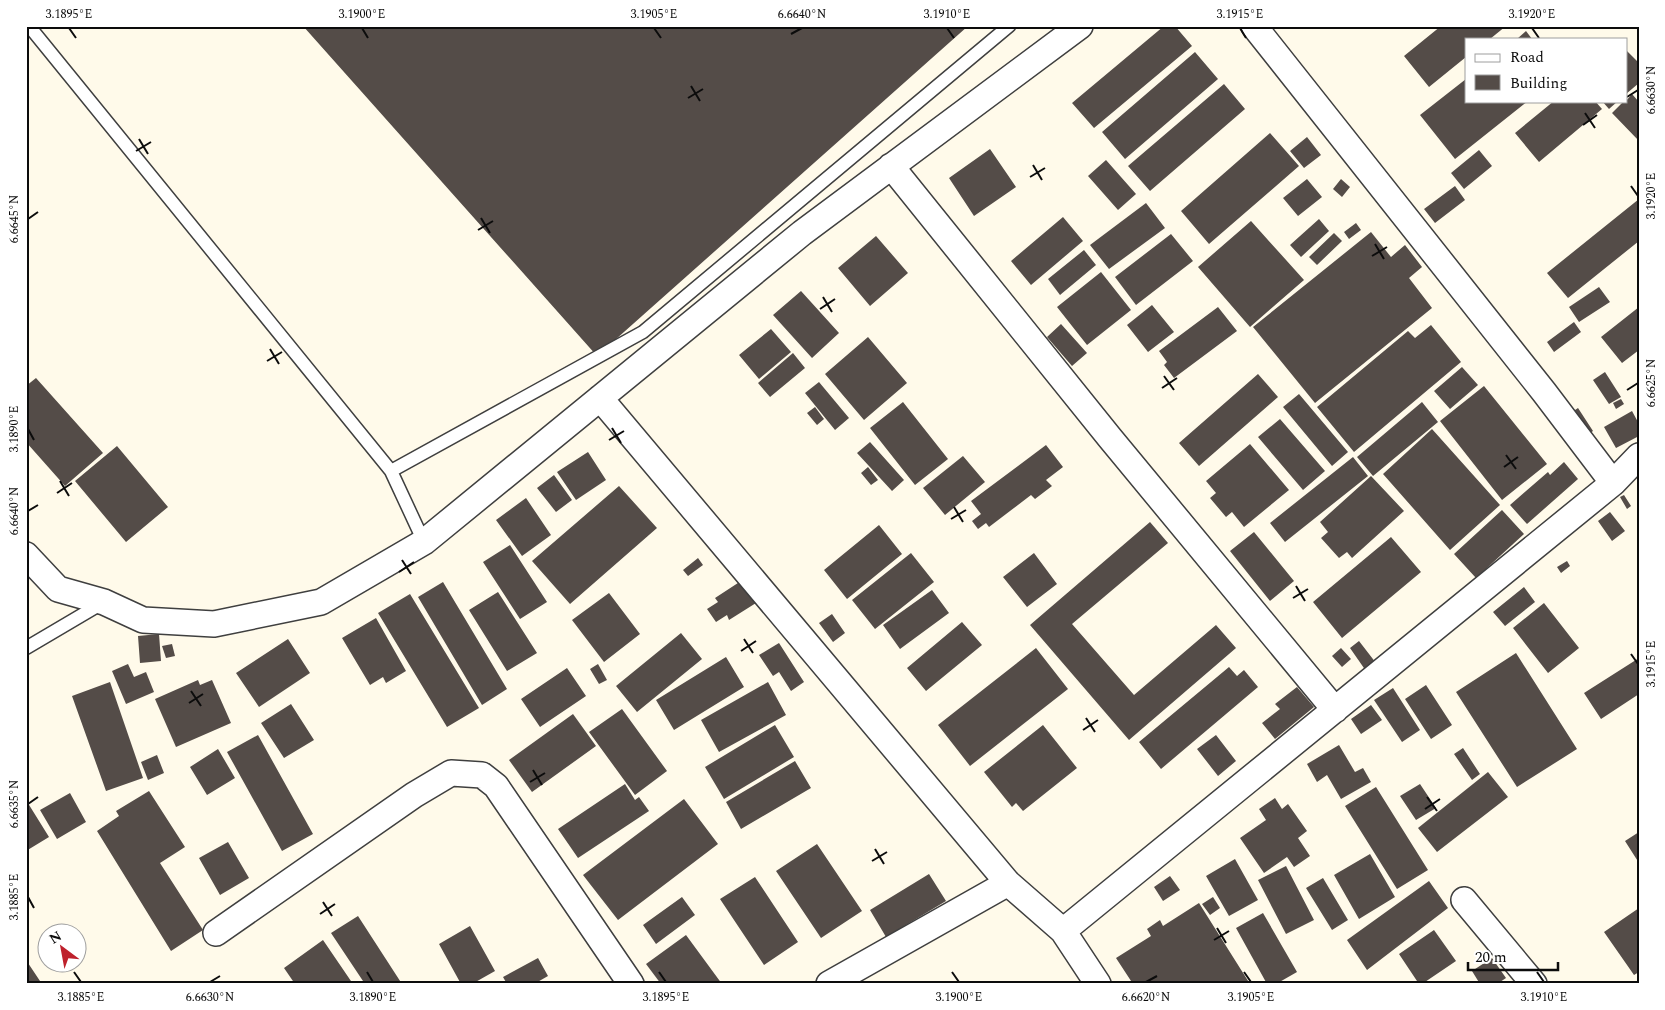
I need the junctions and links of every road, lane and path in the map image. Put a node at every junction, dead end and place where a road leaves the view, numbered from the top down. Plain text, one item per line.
1 (29, 26) edge
2 (1009, 26) edge
3 (1080, 26) edge
4 (1254, 26) edge
5 (891, 166) junction
6 (600, 398) junction
7 (391, 471) junction
8 (1630, 472) edge
9 (424, 542) junction
10 (26, 555) edge
11 (104, 602) junction
12 (26, 648) edge
13 (1335, 710) junction
14 (1008, 883) junction
15 (1464, 900) dead end
16 (1064, 931) junction
17 (216, 933) dead end
18 (631, 984) edge
19 (829, 984) edge
20 (1098, 984) edge
21 (1534, 984) edge

1 - 7 lane
2 - 7 lane
3 - 5 street
4 - 8 street
5 - 6 street
5 - 13 street
6 - 9 street
6 - 14 street
7 - 9 lane
8 - 13 street
9 - 11 street
10 - 11 street
11 - 12 lane
13 - 16 street
14 - 16 street
14 - 19 street
15 - 21 street
16 - 20 street
17 - 18 street

